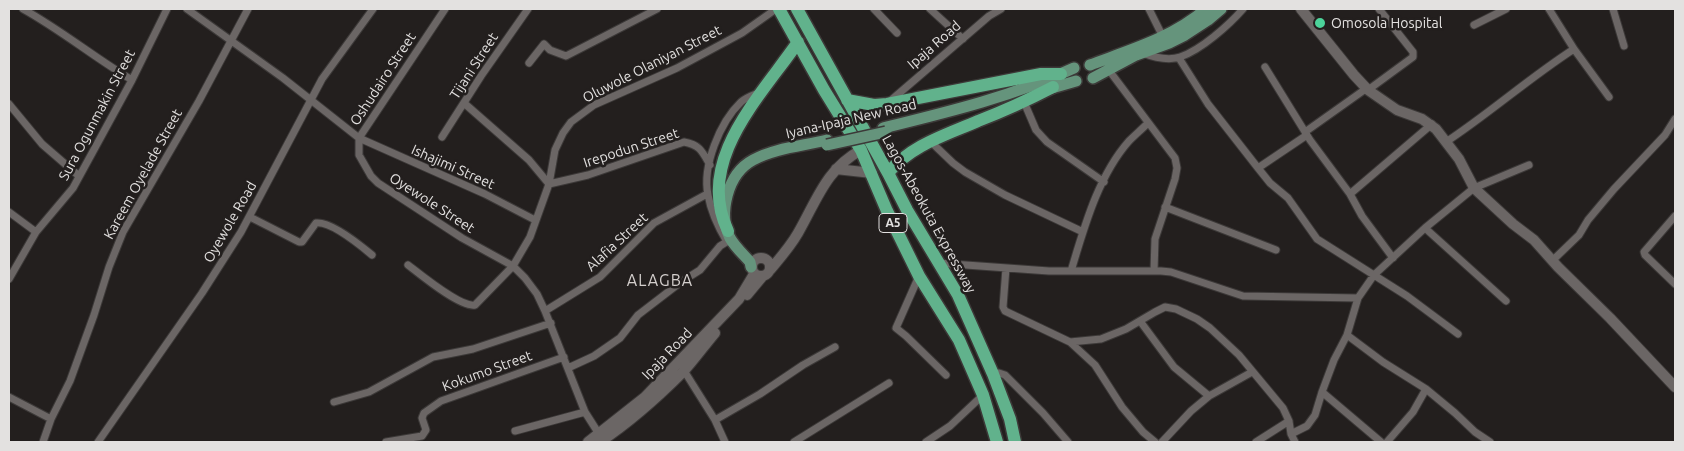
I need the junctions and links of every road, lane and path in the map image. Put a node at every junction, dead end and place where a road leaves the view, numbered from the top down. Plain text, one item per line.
1 (23, 9) edge
2 (167, 9) edge
3 (187, 9) edge
4 (248, 9) edge
5 (373, 9) edge
6 (445, 9) edge
7 (528, 9) edge
8 (657, 9) edge
9 (778, 9) edge
10 (797, 9) edge
11 (874, 9) edge
12 (930, 9) edge
13 (1001, 9) edge
14 (1150, 9) edge
15 (1206, 9) edge
16 (1221, 9) edge
17 (1243, 9) edge
18 (1300, 9) edge
19 (1379, 9) edge
20 (1506, 9) edge
21 (1549, 9) edge
22 (1613, 9) edge
23 (1474, 25) dead end
24 (897, 33) dead end
25 (1163, 37) junction
26 (962, 39) junction
27 (232, 40) junction
28 (798, 42) junction
29 (1624, 46) dead end
30 (1574, 49) junction
31 (1142, 53) junction
32 (1179, 58) junction
33 (529, 63) dead end
34 (1090, 65) junction
35 (1265, 67) dead end
36 (1074, 68) junction
37 (1108, 69) junction
38 (1061, 74) junction
39 (1093, 78) junction
40 (132, 80) junction
41 (1076, 81) junction
42 (1053, 88) junction
43 (1368, 89) junction
44 (761, 91) junction
45 (1609, 97) dead end
46 (310, 99) junction
47 (847, 100) junction
48 (1024, 102) junction
49 (464, 103) junction
50 (9, 104) edge
51 (886, 104) junction
52 (1675, 119) edge
53 (1148, 123) junction
54 (1432, 124) junction
55 (885, 130) junction
56 (1306, 134) junction
57 (359, 138) junction
58 (442, 138) dead end
59 (930, 141) junction
60 (827, 142) junction
61 (1446, 142) junction
62 (861, 150) junction
63 (710, 165) junction
64 (1529, 165) dead end
65 (1258, 168) junction
66 (836, 169) junction
67 (872, 173) junction
68 (888, 173) junction
69 (79, 176) junction
70 (1104, 182) junction
71 (549, 184) junction
72 (1474, 188) junction
73 (707, 194) junction
74 (1350, 194) junction
75 (1165, 207) junction
76 (9, 212) edge
77 (1675, 216) edge
78 (250, 217) junction
79 (535, 220) junction
80 (1425, 228) junction
81 (36, 232) junction
82 (1083, 232) junction
83 (729, 237) junction
84 (1276, 250) dead end
85 (372, 255) dead end
86 (1393, 258) junction
87 (1552, 261) junction
88 (938, 262) junction
89 (408, 265) dead end
90 (513, 266) junction
91 (760, 268) junction
92 (1006, 268) junction
93 (1071, 271) junction
94 (1154, 271) junction
95 (1374, 275) junction
96 (919, 276) junction
97 (9, 279) edge
98 (1675, 284) edge
99 (1358, 298) junction
100 (1506, 301) dead end
101 (545, 311) junction
102 (1140, 321) junction
103 (551, 323) junction
104 (1458, 334) dead end
105 (1347, 335) junction
106 (1070, 342) junction
107 (835, 347) dead end
108 (564, 357) junction
109 (681, 366) junction
110 (568, 368) junction
111 (1252, 372) junction
112 (993, 374) junction
113 (946, 375) dead end
114 (889, 383) dead end
115 (1675, 387) edge
116 (1426, 390) junction
117 (1322, 392) junction
118 (983, 395) junction
119 (1209, 396) junction
120 (9, 397) edge
121 (334, 402) dead end
122 (585, 412) junction
123 (51, 420) junction
124 (715, 420) junction
125 (1289, 421) junction
126 (514, 431) dead end
127 (1291, 434) junction
128 (600, 438) edge
129 (43, 442) edge
130 (98, 442) edge
131 (386, 442) edge
132 (588, 442) edge
133 (725, 442) edge
134 (794, 442) edge
135 (926, 442) edge
136 (997, 442) edge
137 (1015, 442) edge
138 (1068, 442) edge
139 (1155, 442) edge
140 (1162, 442) edge
141 (1256, 442) edge
142 (1295, 442) edge
143 (1381, 442) edge
144 (1387, 442) edge
145 (1490, 442) edge

1 - 40 street
2 - 40 street, Sura Ogunmakin Street
3 - 27 street
4 - 27 street, Kareem Oyelade Street
5 - 46 street, Oyewole Road
6 - 57 street, Oshudairo Street
7 - 49 street, Tijani Street
8 - 33 street
9 - 28 highway, Lagos-Abeokuta Expressway / A5
9 - 71 street, Oluwole Olaniyan Street
10 - 47 highway, Lagos-Abeokuta Expressway / A5
11 - 24 street
12 - 26 street
13 - 26 street, Ipaja Road
14 - 25 street
15 - 25 main road
16 - 31 main road
17 - 32 street
18 - 43 street
19 - 43 street
20 - 23 street
21 - 30 street
22 - 29 street
25 - 34 main road
26 - 51 street, Ipaja Road
27 - 46 street
27 - 123 street, Kareem Oyelade Street
28 - 44 highway
28 - 62 highway, Lagos-Abeokuta Expressway / A5
30 - 45 street
30 - 61 street
31 - 32 street
31 - 37 main road
32 - 65 street
34 - 36 main road
34 - 39 main road
35 - 56 street
36 - 38 main road, Iyana-Ipaja New Road
36 - 41 main road
37 - 39 main road
37 - 53 street
38 - 51 highway
38 - 55 main road, Iyana-Ipaja New Road
39 - 41 main road
40 - 69 street, Sura Ogunmakin Street
41 - 42 main road, Iyana-Ipaja New Road
42 - 48 highway
42 - 55 main road, Iyana-Ipaja New Road
43 - 54 street
43 - 56 street
44 - 63 street
44 - 83 highway
46 - 57 street
46 - 78 street, Oyewole Road
47 - 51 highway
47 - 68 highway, Lagos-Abeokuta Expressway / A5
48 - 59 highway
48 - 70 street
49 - 58 street, Tijani Street
49 - 71 street
50 - 69 street
52 - 87 street
53 - 70 street
53 - 75 street
54 - 61 street
54 - 74 street
55 - 60 main road, Iyana-Ipaja New Road, bridge
56 - 65 street
56 - 74 street
57 - 79 street, Ishajimi Street
57 - 90 street, Oyewole Street
59 - 68 highway
59 - 82 street
60 - 83 main road, Iyana-Ipaja New Road
60 - 91 main road, Iyana-Ipaja New Road
61 - 72 street
62 - 66 street, Ipaja Road
62 - 67 highway, Lagos-Abeokuta Expressway / A5
63 - 71 street, Irepodun Street
63 - 73 street
64 - 72 street
65 - 95 street
66 - 67 street
66 - 91 street, Ipaja Road
67 - 96 highway, Lagos-Abeokuta Expressway / A5
68 - 88 highway, Lagos-Abeokuta Expressway / A5
69 - 81 street, Sura Ogunmakin Street
70 - 82 street
71 - 79 street, Oluwole Olaniyan Street
72 - 80 street
72 - 87 street
73 - 83 street
73 - 101 street, Alafia Street
74 - 86 street
75 - 84 street
75 - 94 street
76 - 81 street
77 - 98 street
78 - 85 street
78 - 130 street, Oyewole Road
79 - 90 street, Oluwole Olaniyan Street
80 - 86 street
80 - 100 street
81 - 97 street, Sura Ogunmakin Street
82 - 93 street
83 - 91 main road
83 - 110 street
86 - 95 street
87 - 115 street
88 - 92 street
88 - 112 highway, Lagos-Abeokuta Expressway / A5
89 - 90 street, Oluwole Olaniyan Street
90 - 101 street, Oyewole Street
91 - 109 street, Ipaja Road
92 - 93 street
92 - 106 street
93 - 94 street
94 - 99 street
95 - 99 street
95 - 104 street
96 - 113 street
96 - 118 highway, Lagos-Abeokuta Expressway / A5
99 - 105 street
101 - 103 street, Oyewole Street
102 - 106 street
102 - 111 street
102 - 119 street
103 - 108 street, Oyewole Street
103 - 121 street
105 - 116 street
105 - 117 street
106 - 139 street
107 - 124 street
108 - 110 street, Oyewole Street
108 - 131 street, Kokumo Street
109 - 124 street
109 - 128 street, Ipaja Road
110 - 122 street, Oyewole Street
111 - 119 street
111 - 125 street
112 - 137 highway, Lagos-Abeokuta Expressway / A5
112 - 138 street
114 - 134 street
116 - 144 street
116 - 145 street
117 - 127 street
117 - 143 street
118 - 135 street
118 - 136 highway, Lagos-Abeokuta Expressway / A5
119 - 140 street
120 - 123 street
122 - 126 street
122 - 128 street, Oyewole Street
123 - 129 street, Kareem Oyelade Street
124 - 133 street
125 - 127 street
125 - 141 street
127 - 142 street
128 - 132 street, Ipaja Road

